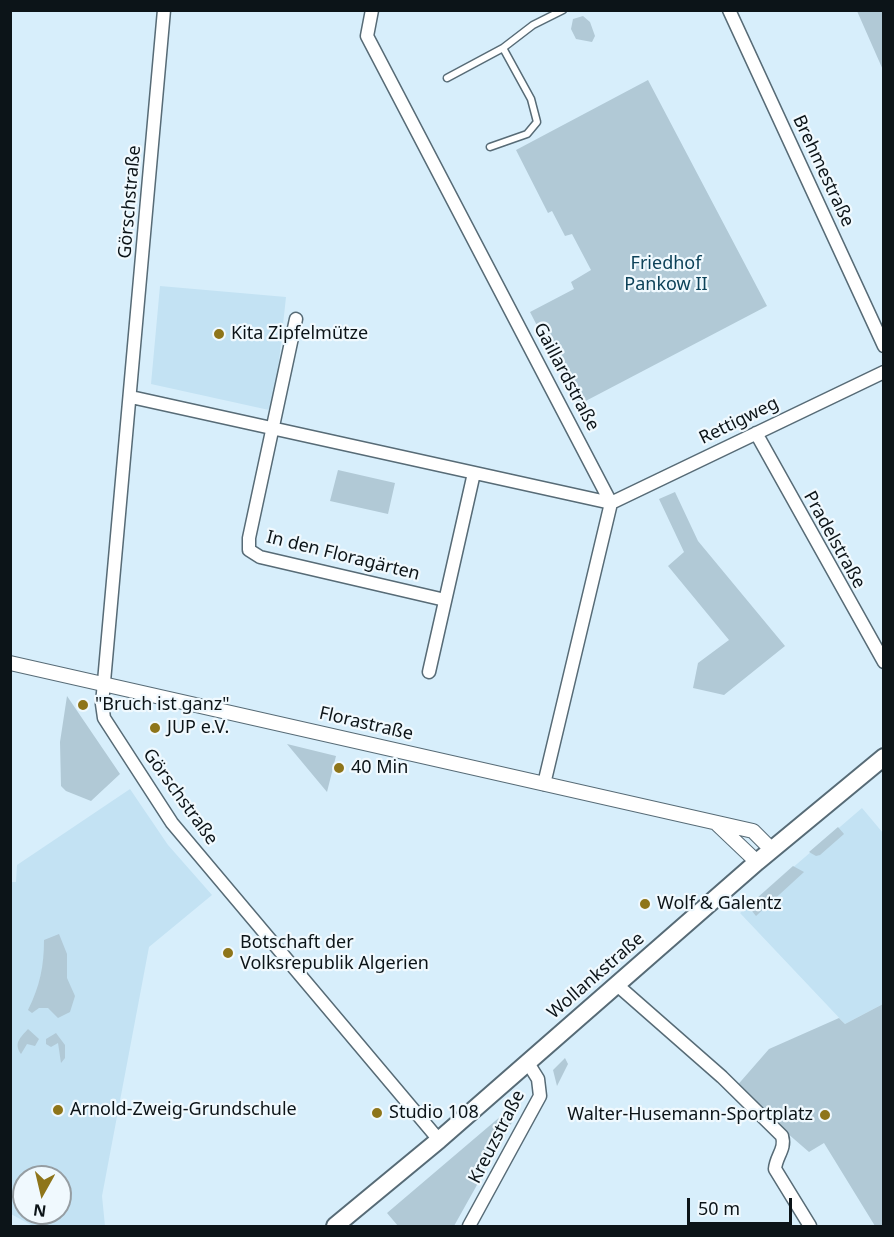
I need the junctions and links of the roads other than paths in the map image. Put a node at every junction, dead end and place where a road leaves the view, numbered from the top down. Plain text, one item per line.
1 (164, 10) edge
2 (372, 10) edge
3 (563, 10) edge
4 (729, 10) edge
5 (503, 48) junction
6 (447, 78) dead end
7 (490, 147) dead end
8 (296, 319) dead end
9 (884, 346) edge
10 (884, 372) edge
11 (130, 397) junction
12 (274, 428) junction
13 (756, 433) junction
14 (474, 473) junction
15 (611, 503) junction
16 (445, 600) junction
17 (884, 662) edge
18 (10, 663) edge
19 (429, 672) dead end
20 (104, 684) junction
21 (884, 757) edge
22 (544, 784) junction
23 (714, 822) junction
24 (772, 850) junction
25 (757, 862) junction
26 (616, 984) junction
27 (528, 1063) junction
28 (439, 1140) junction
29 (335, 1227) edge
30 (469, 1227) edge
31 (810, 1227) edge

1 - 11 street, Görschstraße
2 - 15 street, Gaillardstraße
3 - 5 lane
4 - 9 street, Brehmestraße
5 - 6 lane
5 - 7 lane
8 - 12 street, In den Floragärten
10 - 13 street, Rettigweg
11 - 12 street
11 - 20 street, Görschstraße
12 - 14 street
12 - 16 street, In den Floragärten
13 - 15 street, Rettigweg
13 - 17 street, Pradelstraße
14 - 15 street
14 - 16 street
15 - 22 street
16 - 19 street
18 - 20 street, Florastraße
20 - 22 street, Florastraße
20 - 28 street, Görschstraße
21 - 24 main road, Wollankstraße
22 - 23 street, Florastraße
23 - 24 street, Florastraße
23 - 25 street
24 - 25 main road, Wollankstraße
25 - 26 main road, Wollankstraße
26 - 27 main road, Wollankstraße
26 - 31 street
27 - 28 main road, Wollankstraße
27 - 30 street, Kreuzstraße
28 - 29 main road, Wollankstraße

